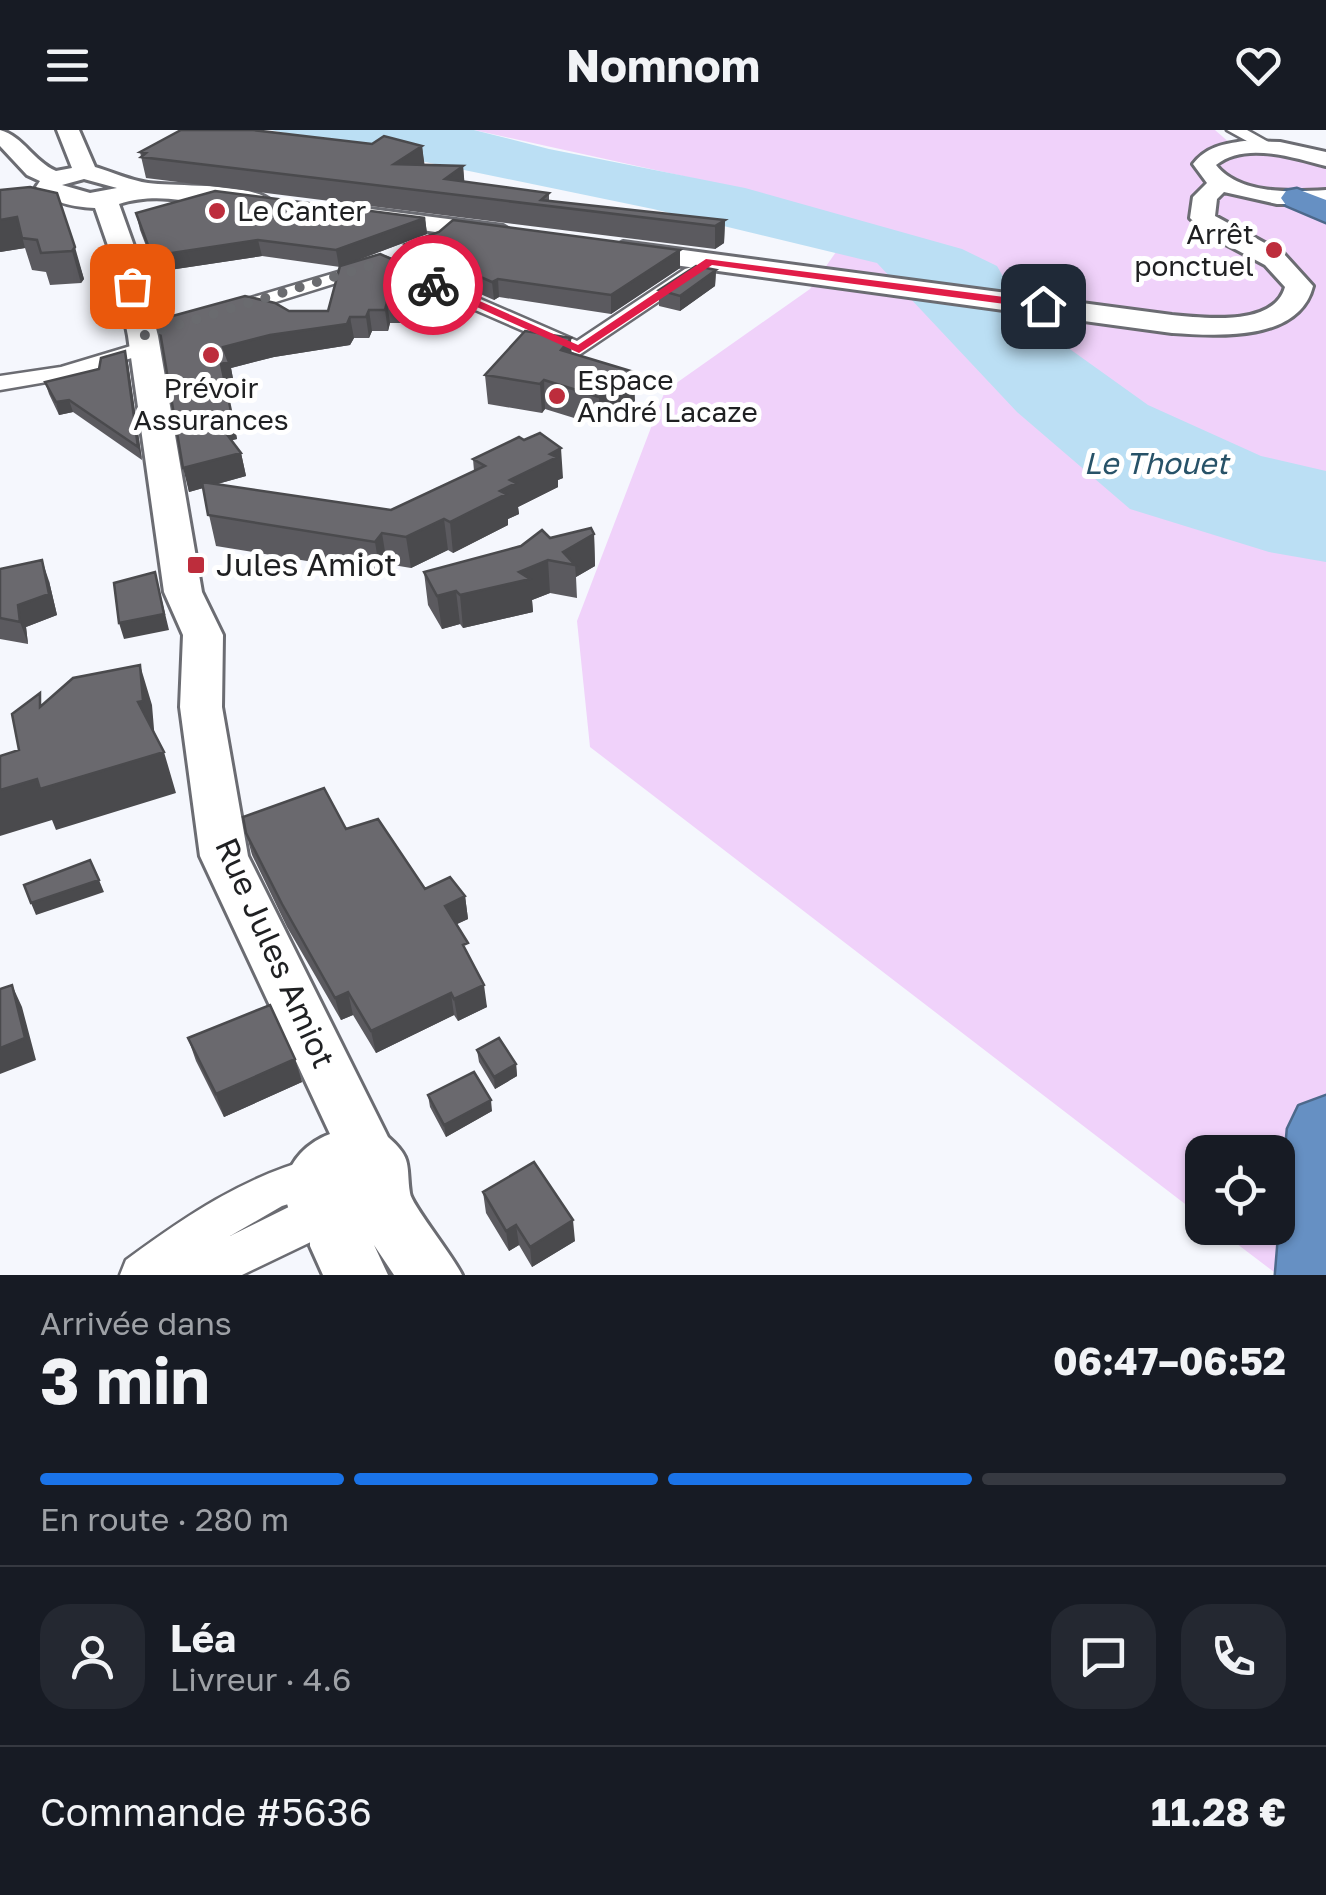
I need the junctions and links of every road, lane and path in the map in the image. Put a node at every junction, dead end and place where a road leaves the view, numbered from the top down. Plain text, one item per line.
1 (68, 130) edge
2 (1229, 137) edge
3 (0, 138) edge
4 (1326, 159) edge
5 (86, 172) junction
6 (54, 178) junction
7 (1221, 182) junction
8 (132, 190) junction
9 (1257, 194) junction
10 (1311, 198) edge
11 (95, 200) junction
12 (280, 204) edge
13 (1201, 206) junction
14 (49, 208) edge
15 (1326, 212) edge
16 (349, 214) edge
17 (452, 227) junction
18 (526, 237) edge
19 (601, 248) edge
20 (710, 261) junction
21 (386, 264) junction
22 (211, 316) edge
23 (148, 339) junction
24 (0, 383) edge
25 (1326, 1129) edge
26 (342, 1191) junction
27 (142, 1275) edge
28 (194, 1275) edge
29 (356, 1275) edge
30 (430, 1275) edge
31 (1317, 1275) edge

1 - 5 main road
2 - 4 main road
2 - 7 main road
3 - 6 main road
5 - 6 main road
5 - 8 main road
6 - 11 main road
7 - 9 main road
7 - 13 main road
8 - 11 main road
8 - 12 main road
9 - 10 main road
9 - 13 main road
10 - 15 highway
11 - 14 street
11 - 23 main road, Rue Jules Amiot
13 - 20 main road
16 - 17 main road
17 - 18 main road
17 - 21 street
19 - 20 main road
20 - 21 street
21 - 22 street
23 - 24 street
23 - 26 main road, Rue Jules Amiot
25 - 31 highway
26 - 27 street
26 - 28 street
26 - 29 main road, Rue Jules Amiot
26 - 30 main road, Rue Jules Amiot

